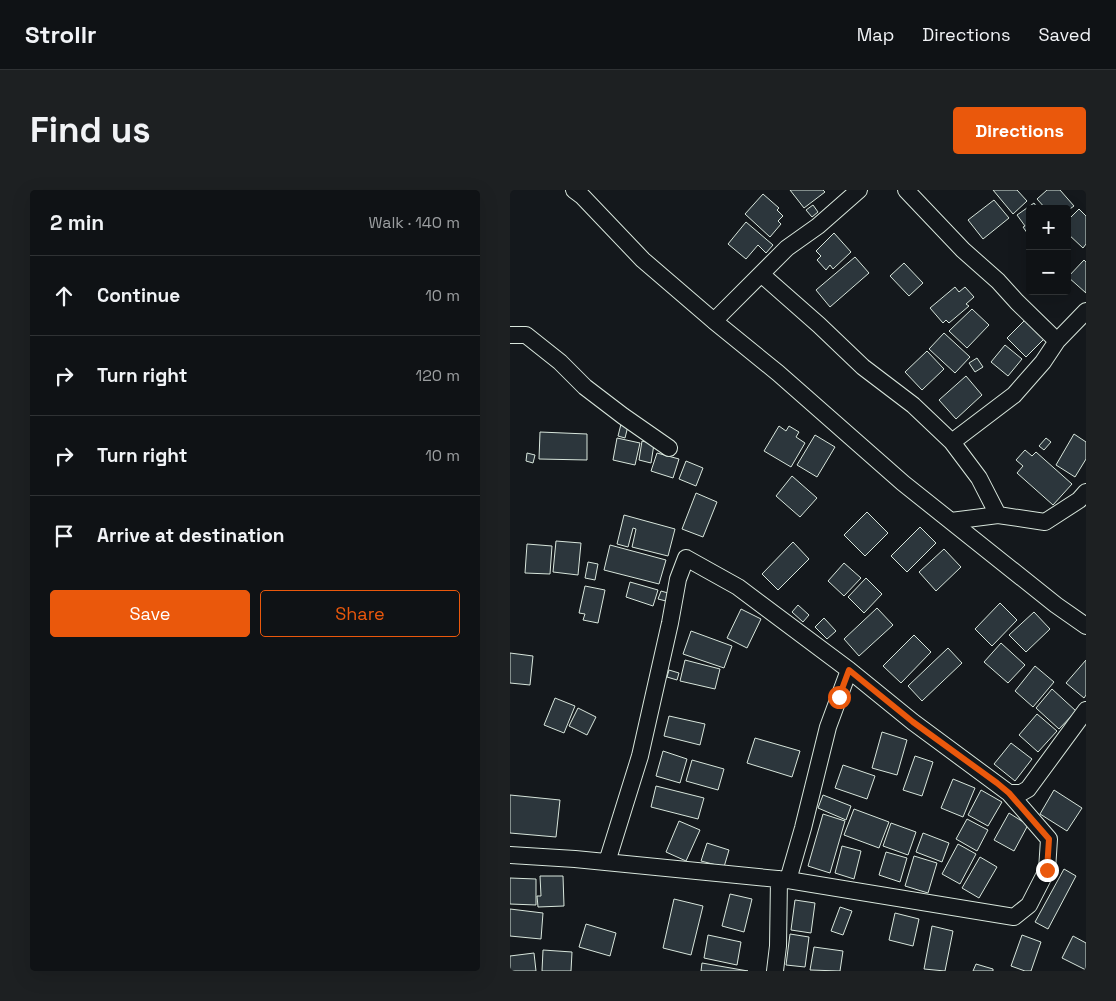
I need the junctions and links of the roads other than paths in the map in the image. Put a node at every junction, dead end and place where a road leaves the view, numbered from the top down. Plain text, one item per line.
1 (859, 190) edge
2 (906, 190) edge
3 (582, 192) edge
4 (761, 274) junction
5 (1086, 311) edge
6 (714, 322) junction
7 (510, 335) edge
8 (1057, 341) junction
9 (952, 442) junction
10 (669, 448) dead end
11 (1086, 492) edge
12 (998, 515) junction
13 (951, 521) junction
14 (1086, 626) edge
15 (849, 670) junction
16 (1086, 710) edge
17 (1009, 793) junction
18 (510, 855) edge
19 (607, 862) junction
20 (783, 879) junction
21 (775, 971) edge

1 - 4 street
2 - 8 street
3 - 6 street
4 - 6 street
4 - 9 street
5 - 8 street
6 - 13 street
7 - 10 street
8 - 9 street
9 - 12 street
11 - 12 street
12 - 13 street
13 - 14 street
15 - 17 street
15 - 19 street
15 - 20 street
16 - 17 street
17 - 20 street
18 - 19 street
19 - 20 street
20 - 21 street

